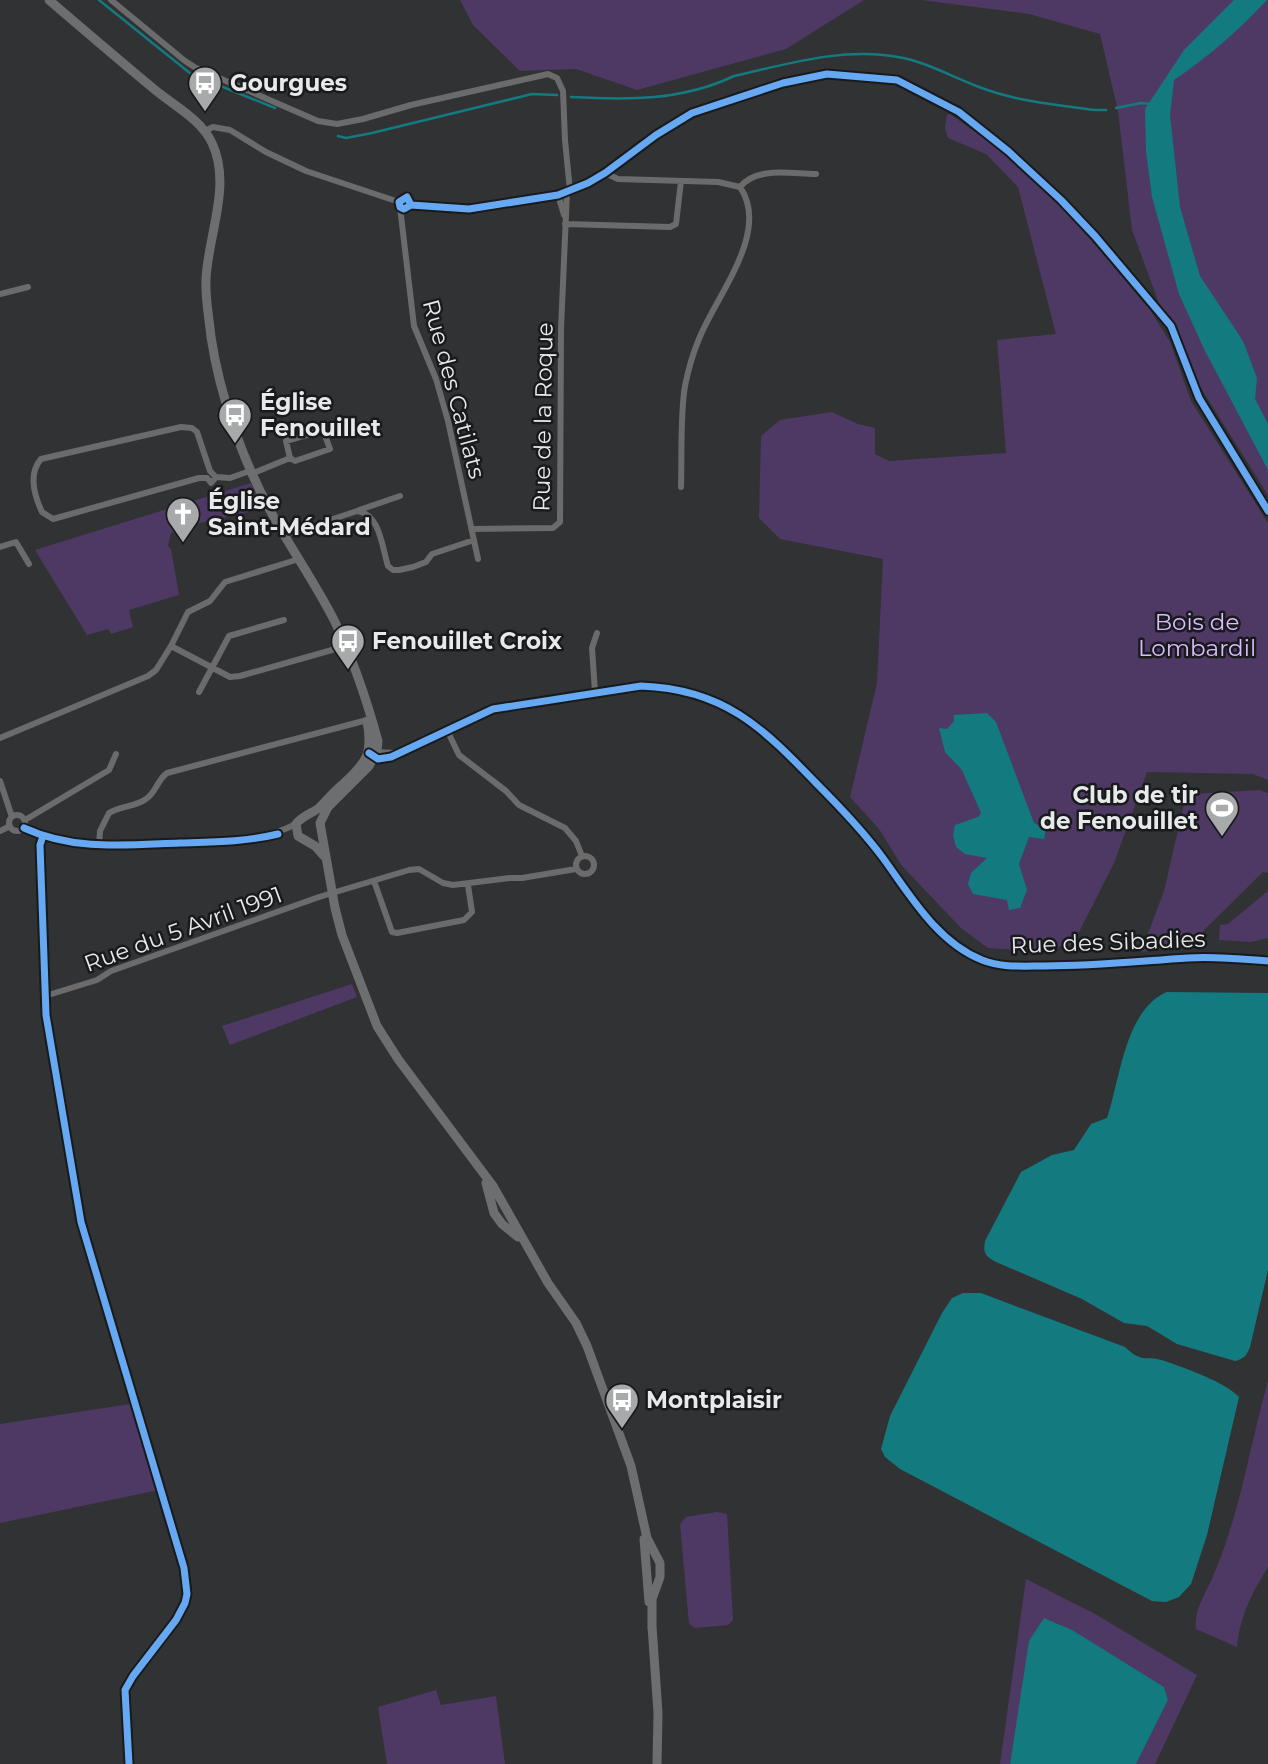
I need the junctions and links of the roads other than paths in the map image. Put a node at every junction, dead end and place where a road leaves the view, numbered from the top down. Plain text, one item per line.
1 (49, 0) edge
2 (111, 0) edge
3 (205, 131) junction
4 (568, 170) junction
5 (606, 173) junction
6 (816, 174) dead end
7 (681, 181) junction
8 (579, 187) junction
9 (740, 187) junction
10 (569, 191) junction
11 (558, 195) junction
12 (404, 206) junction
13 (565, 224) junction
14 (28, 287) dead end
15 (0, 294) edge
16 (290, 458) junction
17 (251, 472) junction
18 (216, 477) junction
19 (681, 487) dead end
20 (400, 496) dead end
21 (1268, 510) edge
22 (357, 511) junction
23 (472, 529) junction
24 (285, 536) junction
25 (474, 540) junction
26 (0, 547) edge
27 (299, 559) junction
28 (478, 559) dead end
29 (29, 564) dead end
30 (284, 620) dead end
31 (597, 633) dead end
32 (171, 646) junction
33 (346, 646) junction
34 (211, 668) junction
35 (199, 692) dead end
36 (595, 692) junction
37 (366, 720) junction
38 (447, 730) junction
39 (0, 738) edge
40 (116, 754) dead end
41 (374, 754) junction
42 (0, 781) edge
43 (8, 800) junction
44 (306, 816) junction
45 (12, 817) junction
46 (23, 818) junction
47 (296, 824) junction
48 (10, 827) junction
49 (24, 828) junction
50 (321, 828) junction
51 (0, 831) edge
52 (278, 834) junction
53 (43, 836) junction
54 (304, 840) junction
55 (99, 846) junction
56 (582, 856) junction
57 (325, 857) junction
58 (576, 869) junction
59 (374, 881) junction
60 (467, 885) junction
61 (332, 893) junction
62 (1268, 961) edge
63 (657, 1764) edge

1 - 3 main road
2 - 4 street, Rue de la Roque
3 - 12 street
3 - 17 main road
4 - 8 street
4 - 10 street, Rue de la Roque
5 - 7 street
5 - 8 street
5 - 21 street
6 - 9 street
7 - 9 street
7 - 13 street
8 - 10 street
9 - 19 street
10 - 11 street
10 - 13 street, Rue de la Roque
11 - 12 street
11 - 13 street, Rue de la Roque
12 - 23 street, Rue des Catilats
13 - 23 street, Rue de la Roque
14 - 15 street
16 - 16 street
16 - 17 street
17 - 18 street
17 - 24 main road
18 - 18 street
20 - 22 street
22 - 24 street
22 - 25 street
23 - 25 street, Rue des Catilats
24 - 27 main road
25 - 28 street, Rue des Catilats
26 - 29 street
27 - 32 street
27 - 33 main road
30 - 34 street
31 - 36 street
32 - 34 street
32 - 39 street
33 - 34 street
33 - 37 main road
34 - 35 street
36 - 38 street, Rue des Sibadies
36 - 62 street, Rue des Sibadies
37 - 41 main road
37 - 55 street
38 - 41 street, Rue des Sibadies
38 - 56 street
40 - 46 street
41 - 44 main road
41 - 50 main road
42 - 43 street
43 - 45 street
43 - 46 street
44 - 47 main road
44 - 50 main road
45 - 46 street
45 - 48 street
46 - 49 street
47 - 52 street
47 - 54 main road
48 - 49 street
48 - 51 street
49 - 53 street
50 - 54 main road
50 - 57 main road
52 - 54 street
52 - 55 street
53 - 55 street
53 - 61 street, Rue du 5 Avril 1991
54 - 57 main road
56 - 58 street
56 - 58 street
57 - 61 main road
58 - 60 street
59 - 60 street, Rue du 5 Avril 1991
59 - 60 street
59 - 61 street, Rue du 5 Avril 1991
61 - 63 main road

